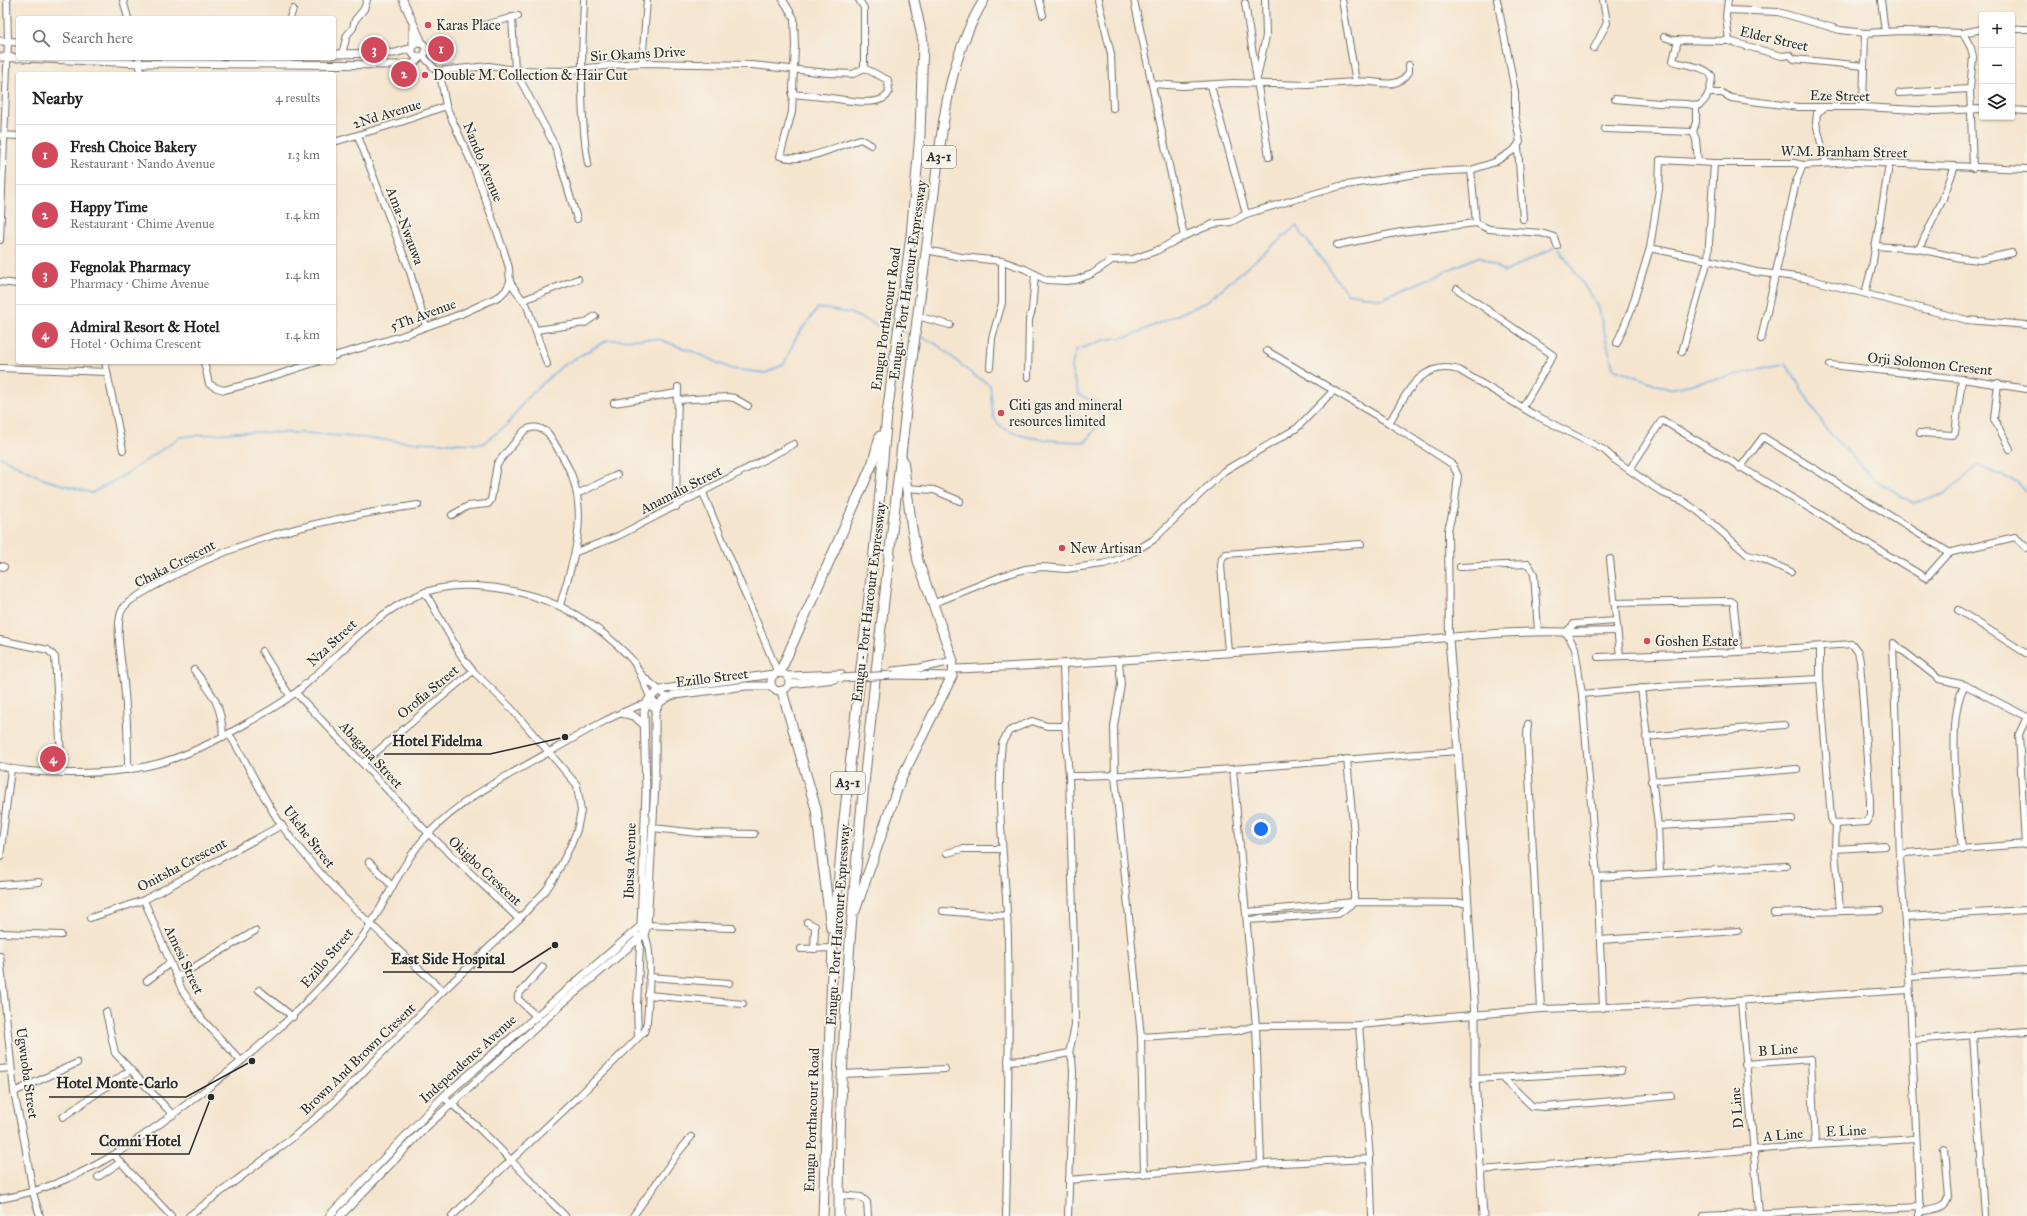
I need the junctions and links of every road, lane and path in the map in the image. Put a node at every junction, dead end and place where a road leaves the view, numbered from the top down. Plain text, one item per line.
1 (7, 0) edge
2 (123, 0) edge
3 (367, 0) edge
4 (403, 0) edge
5 (584, 0) edge
6 (647, 0) edge
7 (783, 0) edge
8 (859, 0) edge
9 (914, 0) edge
10 (984, 0) edge
11 (1039, 0) edge
12 (1098, 0) edge
13 (1134, 0) edge
14 (1265, 0) edge
15 (1342, 0) edge
16 (1497, 0) edge
17 (1603, 0) edge
18 (1728, 0) edge
19 (1881, 0) edge
20 (1245, 3) dead end
21 (293, 9) dead end
22 (1727, 10) junction
23 (1043, 15) dead end
24 (127, 16) edge
25 (291, 16) edge
26 (413, 22) junction
27 (484, 25) dead end
28 (2015, 29) edge
29 (2027, 29) edge
30 (1979, 30) edge
31 (1886, 32) junction
32 (1865, 33) junction
33 (1963, 33) junction
34 (1664, 37) dead end
35 (1678, 40) junction
36 (0, 41) edge
37 (1729, 41) junction
38 (8, 42) junction
39 (16, 42) edge
40 (422, 44) junction
41 (413, 47) junction
42 (1594, 48) dead end
43 (336, 54) edge
44 (342, 54) junction
45 (4, 57) edge
46 (421, 57) junction
47 (16, 58) edge
48 (101, 60) edge
49 (140, 61) edge
50 (642, 63) junction
51 (1409, 65) dead end
52 (1864, 66) junction
53 (864, 68) junction
54 (793, 69) junction
55 (515, 70) junction
56 (581, 70) junction
57 (437, 71) junction
58 (141, 72) edge
59 (1256, 82) junction
60 (1356, 82) junction
61 (1152, 84) junction
62 (1211, 86) junction
63 (1970, 89) junction
64 (1710, 93) junction
65 (1899, 93) dead end
66 (792, 94) junction
67 (1615, 99) dead end
68 (446, 106) junction
69 (1698, 106) junction
70 (1863, 107) junction
71 (1113, 108) dead end
72 (1824, 108) junction
73 (1970, 108) junction
74 (1979, 109) edge
75 (2015, 110) edge
76 (2027, 111) edge
77 (1605, 129) dead end
78 (1693, 132) junction
79 (2, 135) edge
80 (16, 136) edge
81 (358, 136) junction
82 (336, 142) edge
83 (871, 145) dead end
84 (1518, 147) junction
85 (1269, 157) dead end
86 (1698, 162) junction
87 (1826, 162) junction
88 (1714, 163) junction
89 (588, 164) dead end
90 (1889, 165) junction
91 (1803, 166) junction
92 (1956, 166) junction
93 (1973, 168) junction
94 (2027, 169) edge
95 (1471, 170) junction
96 (1246, 214) junction
97 (577, 219) dead end
98 (1523, 219) dead end
99 (1476, 223) junction
100 (1184, 236) junction
101 (0, 240) edge
102 (1336, 244) dead end
103 (1557, 246) dead end
104 (1875, 246) junction
105 (1650, 248) junction
106 (1919, 249) junction
107 (926, 250) junction
108 (2012, 253) dead end
109 (1708, 260) junction
110 (1002, 261) junction
111 (1035, 274) junction
112 (1776, 274) junction
113 (578, 280) dead end
114 (0, 282) edge
115 (510, 282) junction
116 (16, 284) edge
117 (1457, 289) dead end
118 (1865, 293) junction
119 (523, 300) junction
120 (595, 316) dead end
121 (916, 318) junction
122 (950, 325) dead end
123 (2027, 325) edge
124 (426, 326) junction
125 (536, 330) junction
126 (1761, 339) dead end
127 (1617, 343) dead end
128 (1266, 351) dead end
129 (1682, 352) dead end
130 (336, 355) edge
131 (105, 364) edge
132 (204, 364) edge
133 (311, 364) edge
134 (546, 364) dead end
135 (1830, 365) dead end
136 (990, 367) dead end
137 (0, 368) edge
138 (107, 372) junction
139 (1028, 377) dead end
140 (1962, 379) junction
141 (1998, 383) junction
142 (2027, 389) edge
143 (1333, 391) junction
144 (677, 393) junction
145 (614, 404) dead end
146 (748, 406) dead end
147 (1523, 407) junction
148 (887, 414) junction
149 (1389, 423) junction
150 (1920, 433) dead end
151 (794, 444) dead end
152 (901, 449) junction
153 (2010, 449) dead end
154 (123, 450) dead end
155 (1740, 468) junction
156 (1630, 469) junction
157 (617, 475) dead end
158 (906, 488) junction
159 (703, 493) junction
160 (577, 494) junction
161 (960, 501) dead end
162 (418, 505) dead end
163 (676, 507) junction
164 (452, 515) dead end
165 (1360, 544) dead end
166 (2027, 548) edge
167 (576, 552) junction
168 (1950, 553) junction
169 (1610, 559) dead end
170 (1460, 567) dead end
171 (1791, 572) dead end
172 (425, 592) junction
173 (1614, 603) junction
174 (932, 604) junction
175 (560, 605) junction
176 (1958, 610) dead end
177 (1616, 621) junction
178 (1538, 631) junction
179 (1617, 631) junction
180 (1566, 632) junction
181 (1449, 638) junction
182 (0, 640) edge
183 (1820, 647) junction
184 (262, 651) dead end
185 (1228, 652) junction
186 (1739, 652) junction
187 (2027, 654) edge
188 (1620, 656) junction
189 (1598, 657) dead end
190 (1119, 662) junction
191 (1063, 665) junction
192 (953, 669) junction
193 (194, 670) dead end
194 (473, 671) junction
195 (893, 673) junction
196 (641, 674) junction
197 (780, 674) junction
198 (841, 676) junction
199 (1820, 679) junction
200 (789, 684) junction
201 (1965, 685) junction
202 (771, 686) junction
203 (1641, 688) junction
204 (660, 690) junction
205 (782, 691) junction
206 (1582, 694) junction
207 (293, 695) junction
208 (650, 697) junction
209 (666, 698) junction
210 (646, 704) junction
211 (657, 706) junction
212 (621, 713) junction
213 (2027, 717) edge
214 (1528, 724) dead end
215 (644, 725) junction
216 (1784, 725) dead end
217 (1065, 726) junction
218 (226, 735) junction
219 (1646, 737) junction
220 (549, 752) junction
221 (1458, 752) junction
222 (1347, 759) junction
223 (363, 763) junction
224 (0, 766) edge
225 (1233, 768) junction
226 (11, 769) junction
227 (1797, 769) dead end
228 (128, 770) junction
229 (62, 773) junction
230 (1069, 776) junction
231 (1116, 776) junction
232 (1651, 781) junction
233 (1792, 819) dead end
234 (1836, 824) junction
235 (282, 825) junction
236 (1658, 826) junction
237 (653, 828) junction
238 (428, 833) junction
239 (754, 834) dead end
240 (2026, 845) edge
241 (1885, 846) dead end
242 (1001, 849) junction
243 (1835, 849) junction
244 (1962, 850) junction
245 (947, 853) dead end
246 (1901, 855) junction
247 (0, 857) edge
248 (369, 862) dead end
249 (1786, 866) dead end
250 (1660, 873) junction
251 (1597, 878) junction
252 (39, 882) dead end
253 (0, 885) edge
254 (392, 886) junction
255 (144, 900) junction
256 (1354, 902) junction
257 (1467, 903) junction
258 (1880, 910) dead end
259 (2027, 910) edge
260 (943, 911) dead end
261 (1840, 911) junction
262 (1247, 912) junction
263 (1774, 913) dead end
264 (1006, 916) junction
265 (1905, 917) junction
266 (90, 918) dead end
267 (519, 919) junction
268 (1248, 920) junction
269 (807, 922) dead end
270 (371, 924) junction
271 (850, 927) junction
272 (732, 928) dead end
273 (642, 929) junction
274 (255, 930) dead end
275 (1738, 931) dead end
276 (0, 933) edge
277 (61, 935) dead end
278 (639, 939) junction
279 (1600, 940) junction
280 (833, 947) junction
281 (814, 948) junction
282 (801, 949) dead end
283 (0, 956) edge
284 (170, 963) junction
285 (543, 967) dead end
286 (2027, 970) edge
287 (176, 977) junction
288 (649, 977) junction
289 (1909, 977) junction
290 (147, 981) dead end
291 (729, 983) dead end
292 (259, 990) dead end
293 (1909, 990) junction
294 (443, 991) junction
295 (648, 995) junction
296 (1741, 1001) junction
297 (744, 1004) dead end
298 (1603, 1008) junction
299 (1541, 1009) junction
300 (106, 1012) dead end
301 (536, 1016) junction
302 (1475, 1016) junction
303 (293, 1017) junction
304 (1359, 1025) junction
305 (525, 1026) junction
306 (1256, 1026) junction
307 (2027, 1031) edge
308 (530, 1032) junction
309 (1973, 1035) junction
310 (638, 1037) junction
311 (1141, 1037) junction
312 (1911, 1040) junction
313 (1069, 1053) junction
314 (1812, 1059) joint
315 (241, 1061) junction
316 (1008, 1062) junction
317 (77, 1063) dead end
318 (1745, 1064) junction
319 (11, 1068) junction
320 (0, 1069) edge
321 (945, 1069) dead end
322 (130, 1070) junction
323 (1621, 1071) dead end
324 (843, 1074) junction
325 (1475, 1079) junction
326 (1504, 1079) junction
327 (14, 1092) junction
328 (1671, 1096) dead end
329 (443, 1097) junction
330 (451, 1104) junction
331 (172, 1115) junction
332 (63, 1117) dead end
333 (691, 1137) dead end
334 (1916, 1139) junction
335 (1815, 1145) junction
336 (1944, 1148) dead end
337 (1752, 1150) junction
338 (114, 1155) junction
339 (1370, 1159) junction
340 (510, 1161) junction
341 (121, 1162) junction
342 (1261, 1164) junction
343 (1480, 1170) junction
344 (1144, 1175) junction
345 (98, 1177) dead end
346 (1068, 1180) junction
347 (33, 1193) junction
348 (839, 1195) junction
349 (0, 1199) edge
350 (1859, 1209) junction
351 (1920, 1211) edge
352 (1759, 1213) junction
353 (40, 1216) edge
354 (171, 1216) edge
355 (189, 1216) edge
356 (329, 1216) edge
357 (340, 1216) edge
358 (452, 1216) edge
359 (565, 1216) edge
360 (633, 1216) edge
361 (823, 1216) edge
362 (839, 1216) edge
363 (868, 1216) edge
364 (1006, 1216) edge
365 (1068, 1216) edge
366 (1372, 1216) edge
367 (1483, 1216) edge
368 (1703, 1216) edge
369 (1859, 1216) edge
370 (1985, 1216) edge

1 - 38 street
2 - 24 street
3 - 44 street
4 - 26 main road
5 - 56 street
6 - 50 street
7 - 54 street
8 - 53 street
9 - 148 highway, Enugu Porthacourt Road / A3-1
10 - 107 highway, Enugu - Port Harcourt Expressway / A3-1
11 - 23 street
12 - 71 street
13 - 61 street
14 - 59 street
15 - 60 street
16 - 84 street
17 - 42 street
18 - 22 street
19 - 31 street
20 - 59 street
21 - 25 street
22 - 32 street
22 - 37 street
26 - 40 main road
26 - 41 main road
27 - 55 street
28 - 29 street
30 - 33 street
31 - 32 street
31 - 33 street
32 - 52 street
33 - 63 street
34 - 35 street, Elder Street
35 - 37 street, Elder Street
35 - 64 street
36 - 38 main road
37 - 52 street, Elder Street
38 - 39 main road
38 - 45 street
40 - 41 main road
40 - 46 main road
41 - 44 main road
41 - 46 main road
43 - 44 main road
45 - 47 main road
45 - 79 street
46 - 49 main road
46 - 57 street, Nando Avenue
48 - 49 main road
49 - 58 street
50 - 54 street, Sir Okams Drive
50 - 56 street, Sir Okams Drive
51 - 60 street
52 - 70 street
53 - 54 street, Sir Okams Drive
53 - 66 street
54 - 66 street
55 - 56 street, Sir Okams Drive
55 - 57 street, Sir Okams Drive
55 - 97 street
56 - 89 street
57 - 68 street, Nando Avenue
59 - 60 street
59 - 62 street
59 - 85 street
61 - 62 street
61 - 100 street
62 - 96 street
63 - 65 street
63 - 73 street
64 - 69 street
64 - 72 street, Eze Street
66 - 83 street
67 - 69 street
68 - 81 street, 2Nd Avenue
68 - 115 street, Nando Avenue
69 - 78 street
70 - 72 street, Eze Street
70 - 73 street, Eze Street
72 - 87 street
73 - 74 street, Eze Street
73 - 93 street
75 - 76 street
77 - 78 street
78 - 86 street
79 - 80 street
79 - 101 street
81 - 82 street, 2Nd Avenue
81 - 124 street, Ama-Nwauwa
84 - 95 street
84 - 98 street
86 - 88 street, W.M. Branham Street
86 - 105 street, W.M. Branham Street
87 - 90 street, W.M. Branham Street
87 - 91 street, W.M. Branham Street
88 - 91 street, W.M. Branham Street
88 - 109 street
90 - 92 street, W.M. Branham Street
90 - 104 street
91 - 112 street
92 - 93 street, W.M. Branham Street
92 - 106 street
93 - 94 street, W.M. Branham Street
95 - 96 street
95 - 99 street
96 - 100 street
99 - 102 street
99 - 103 street
100 - 111 street
104 - 106 street
104 - 118 street
105 - 109 street
105 - 127 street
106 - 108 street
107 - 110 street
107 - 121 highway, Enugu - Port Harcourt Expressway / A3-1
109 - 112 street
109 - 129 street
110 - 111 street
110 - 136 street
111 - 139 street
112 - 118 street
112 - 126 street
113 - 119 street
114 - 116 street
115 - 119 street
115 - 124 street, 5Th Avenue
117 - 147 street
118 - 123 street
119 - 125 street
120 - 125 street
121 - 122 street
121 - 152 highway, Enugu - Port Harcourt Expressway / A3-1
124 - 130 street, 5Th Avenue
125 - 134 street
128 - 143 street
131 - 138 street
132 - 133 street
135 - 140 street, Orji Solomon Cresent
137 - 138 street
138 - 154 street
140 - 141 street, Orji Solomon Cresent
140 - 150 street
141 - 142 street, Orji Solomon Cresent
141 - 153 street
143 - 149 street
143 - 174 street
144 - 145 street
144 - 146 street
144 - 163 street
147 - 149 street
147 - 156 street
148 - 197 highway
148 - 280 highway, Enugu Porthacourt Road / A3-1
149 - 181 street
151 - 159 street, Anamalu Street
152 - 158 highway
152 - 271 highway, Enugu - Port Harcourt Expressway / A3-1
155 - 156 street
155 - 168 street
155 - 168 street
156 - 171 street
157 - 160 street
158 - 161 street
158 - 174 highway
159 - 163 street, Anamalu Street
159 - 197 street
160 - 164 street
160 - 167 street
162 - 228 street, Chaka Crescent
163 - 167 street, Anamalu Street
165 - 185 street
166 - 168 street
167 - 175 street
169 - 173 street
170 - 178 street
172 - 175 street, Nza Street
172 - 194 street, Orofia Street
172 - 207 street, Nza Street
173 - 177 street
173 - 186 street
174 - 192 highway
175 - 196 street, Nza Street
176 - 187 street
177 - 179 street
177 - 180 street
178 - 180 main road
178 - 181 main road
179 - 180 street
179 - 188 street
180 - 206 street
181 - 185 main road
181 - 221 main road
182 - 229 street
183 - 186 street
183 - 199 street
183 - 234 street
184 - 207 street, Abagana Street
185 - 190 main road
186 - 188 street
188 - 189 street
190 - 191 main road
190 - 231 street
191 - 192 main road
191 - 217 street
192 - 195 main road, Ezillo Street
192 - 195 main road, Ezillo Street
192 - 271 highway
193 - 218 street
194 - 220 street, Orofia Street
194 - 223 street, Orofia Street
195 - 198 main road, Ezillo Street, bridge
196 - 204 street, Nza Street
196 - 208 street
197 - 198 main road, Ezillo Street
197 - 200 main road
197 - 202 main road
197 - 204 main road, Ezillo Street
198 - 200 main road, Ezillo Street
199 - 203 street
199 - 234 street
200 - 205 main road
201 - 213 street
201 - 244 street
201 - 246 street
202 - 205 main road
202 - 209 main road, Ezillo Street
203 - 206 street
203 - 219 street
204 - 208 main road, Ibusa Avenue
204 - 209 street, Nza Street
205 - 280 highway
206 - 251 street
207 - 218 street, Nza Street
207 - 223 street, Abagana Street
208 - 210 main road, Ibusa Avenue
208 - 211 street
209 - 211 main road, Ezillo Street
210 - 211 street
210 - 212 street, Ezillo Street
210 - 215 main road, Ibusa Avenue
211 - 237 main road, Ibusa Avenue
212 - 215 main road
212 - 220 street, Ezillo Street
213 - 240 street
214 - 299 street
215 - 273 main road, Ibusa Avenue
216 - 219 street
217 - 230 street
217 - 242 street
218 - 228 street, Nza Street
218 - 235 street, Ukehe Street
219 - 232 street
220 - 238 street, Ezillo Street
220 - 267 street, Orofia Street
221 - 222 street
221 - 257 main road
222 - 225 street
222 - 256 street
223 - 238 street, Abagana Street
224 - 226 street, Nza Street
225 - 231 street
225 - 262 street
226 - 229 street, Nza Street
226 - 247 street
227 - 232 street
228 - 229 street, Nza Street
230 - 231 street
230 - 313 street
231 - 311 street
232 - 236 street
233 - 236 street
234 - 243 street
235 - 255 street, Onitsha Crescent
235 - 270 street, Ukehe Street
236 - 250 street
237 - 239 street
237 - 273 main road, Ibusa Avenue
238 - 254 street, Ezillo Street
238 - 267 street, Okigbo Crescent
240 - 244 street
241 - 243 street
242 - 245 street
242 - 264 street
243 - 261 street
244 - 246 street
246 - 265 street
248 - 254 street
249 - 250 street
250 - 251 street
251 - 279 street
252 - 253 street
254 - 270 street, Ezillo Street
255 - 266 street, Onitsha Crescent
255 - 284 street, Amesi Street
256 - 257 street
256 - 262 street
256 - 268 street
257 - 302 main road
258 - 261 street
259 - 265 street
260 - 264 street
261 - 263 street
262 - 268 street
264 - 316 street
265 - 289 street
267 - 294 street, Okigbo Crescent
268 - 306 street
269 - 281 street
270 - 294 street
270 - 303 street, Ezillo Street
271 - 324 highway, Enugu - Port Harcourt Expressway / A3-1
272 - 273 street
273 - 278 main road, Independence Avenue
273 - 288 street, Ibusa Avenue
273 - 301 main road, Independence Avenue
274 - 287 street
275 - 279 street
276 - 277 street
278 - 308 main road, Independence Avenue
278 - 310 street
279 - 298 street
280 - 281 street
280 - 361 highway, Enugu Porthacourt Road / A3-1
281 - 282 street
283 - 319 street, Ugwuoba Street
284 - 287 street, Amesi Street
284 - 290 street
285 - 301 street
286 - 289 street
287 - 315 street, Amesi Street
288 - 291 street
288 - 295 street, Ibusa Avenue
289 - 293 street
292 - 303 street
293 - 296 street
293 - 312 street
294 - 355 street, Brown And Brown Cresent
295 - 297 street
295 - 310 street, Ibusa Avenue
296 - 298 street
296 - 318 street, D Line
298 - 299 street
299 - 302 street
300 - 322 street
301 - 305 main road, Independence Avenue
302 - 304 street
302 - 325 main road
303 - 315 street, Ezillo Street
304 - 306 street
304 - 339 street
305 - 308 main road
305 - 329 main road, Independence Avenue
306 - 311 street
306 - 342 street
307 - 309 street
308 - 330 main road, Independence Avenue
309 - 312 street
309 - 370 street
310 - 340 street, Ibusa Avenue
311 - 344 street
312 - 334 street
313 - 316 street
313 - 346 street
314 - 318 street, B Line
314 - 335 street, E Line
315 - 331 street, Ezillo Street
316 - 364 street
317 - 327 street
318 - 337 street, D Line
319 - 320 street
319 - 327 street, Ugwuoba Street
321 - 324 street
322 - 331 street
322 - 332 street
323 - 326 street
324 - 348 highway, Enugu - Port Harcourt Expressway / A3-1
325 - 326 street
325 - 343 main road
326 - 328 street
327 - 347 street, Ugwuoba Street
329 - 330 street
329 - 356 main road, Independence Avenue
330 - 340 street
330 - 357 main road, Independence Avenue
331 - 338 street, Ezillo Street
333 - 360 street
334 - 335 street, E Line
334 - 351 street
335 - 337 street, A Line
336 - 351 street
337 - 343 street, A Line
337 - 352 street, D Line
338 - 341 street
338 - 347 street, Ezillo Street
339 - 342 street
339 - 366 street
340 - 358 street, Ibusa Avenue
340 - 359 street
341 - 345 street
341 - 354 street
342 - 344 street
343 - 367 main road
344 - 346 street
346 - 365 street
347 - 349 street, Ezillo Street
347 - 353 street, Ugwuoba Street
348 - 362 highway, Enugu - Port Harcourt Expressway / A3-1
348 - 363 street
350 - 351 street
350 - 352 street
350 - 369 street
352 - 368 street

